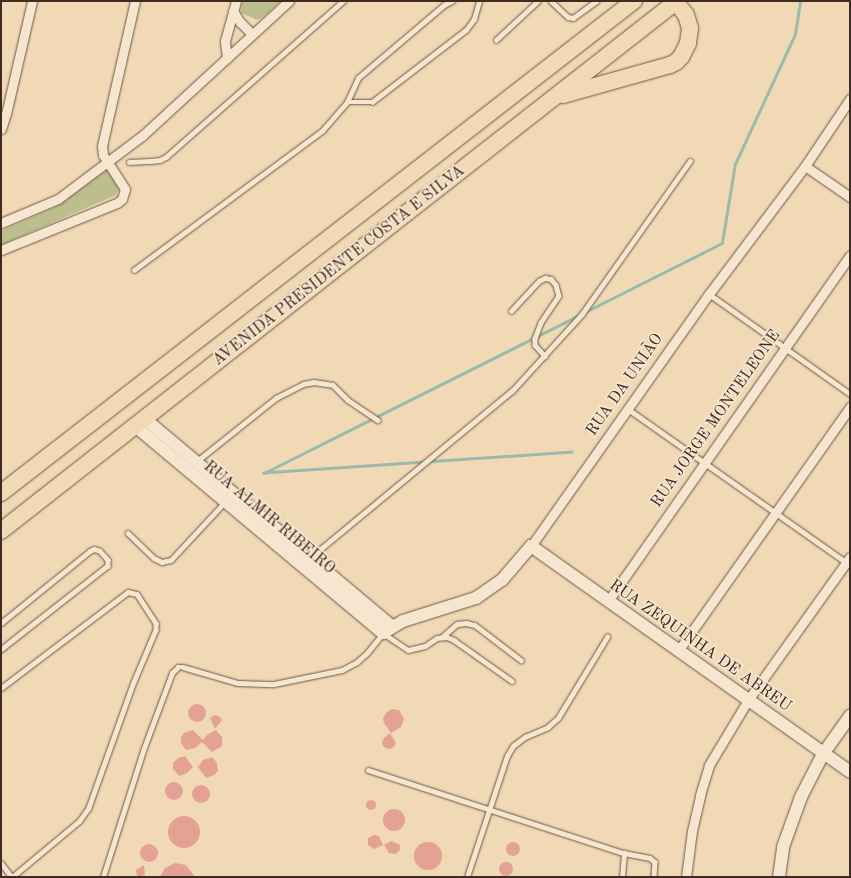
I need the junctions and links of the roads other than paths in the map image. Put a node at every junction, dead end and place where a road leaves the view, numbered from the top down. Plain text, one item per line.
1 (32, 1) edge
2 (135, 1) edge
3 (236, 1) edge
4 (289, 1) edge
5 (343, 1) edge
6 (452, 1) edge
7 (479, 1) edge
8 (538, 1) edge
9 (551, 1) edge
10 (596, 1) edge
11 (634, 1) edge
12 (676, 1) edge
13 (233, 12) junction
14 (252, 34) junction
15 (496, 40) dead end
16 (227, 58) junction
17 (554, 98) junction
18 (850, 99) edge
19 (347, 102) junction
20 (1, 129) edge
21 (690, 161) dead end
22 (107, 162) junction
23 (129, 162) dead end
24 (806, 166) junction
25 (850, 197) edge
26 (1, 223) edge
27 (1, 250) edge
28 (850, 255) edge
29 (134, 270) dead end
30 (709, 294) junction
31 (511, 311) dead end
32 (784, 347) junction
33 (545, 356) junction
34 (850, 394) edge
35 (850, 407) edge
36 (628, 409) junction
37 (378, 420) dead end
38 (140, 422) junction
39 (196, 462) junction
40 (704, 463) junction
41 (187, 470) junction
42 (233, 492) junction
43 (1, 493) edge
44 (225, 502) junction
45 (775, 512) junction
46 (1, 531) edge
47 (128, 533) dead end
48 (531, 546) junction
49 (311, 558) junction
50 (849, 562) edge
51 (608, 601) junction
52 (1, 623) edge
53 (392, 626) junction
54 (382, 633) junction
55 (442, 637) junction
56 (607, 637) dead end
57 (1, 650) edge
58 (678, 651) junction
59 (521, 660) dead end
60 (512, 681) dead end
61 (1, 688) edge
62 (748, 700) junction
63 (850, 716) edge
64 (823, 754) junction
65 (368, 770) dead end
66 (850, 772) edge
67 (489, 811) junction
68 (624, 853) junction
69 (1, 863) edge
70 (12, 877) edge
71 (104, 877) edge
72 (467, 877) edge
73 (622, 877) edge
74 (654, 877) edge
75 (686, 877) edge
76 (779, 877) edge

1 - 20 street
2 - 22 street
3 - 13 street
4 - 14 street
5 - 23 lane
6 - 19 lane
7 - 19 lane
8 - 15 lane
9 - 10 lane
11 - 43 highway, AVENIDA PRESIDENTE COSTA E SILVA
12 - 17 highway, AVENIDA PRESIDENTE COSTA E SILVA
12 - 17 highway
13 - 14 street
13 - 16 street
14 - 16 street
16 - 22 street
17 - 38 highway, AVENIDA PRESIDENTE COSTA E SILVA
18 - 24 street, RUA DA UNIÃO
19 - 29 lane
21 - 33 lane
22 - 26 street
22 - 27 street
24 - 25 street
24 - 30 street, RUA DA UNIÃO
28 - 32 street, RUA JORGE MONTELEONE
30 - 32 lane
30 - 36 street, RUA DA UNIÃO
31 - 33 lane
32 - 34 lane
32 - 40 street, RUA JORGE MONTELEONE
33 - 49 lane
35 - 45 street
36 - 40 lane
36 - 48 street, RUA DA UNIÃO
37 - 39 lane
38 - 39 street, RUA ALMIR RIBEIRO
38 - 41 street, RUA ALMIR RIBEIRO
38 - 46 highway, AVENIDA PRESIDENTE COSTA E SILVA
39 - 41 lane
39 - 42 street, RUA ALMIR RIBEIRO
40 - 45 lane
40 - 51 street, RUA JORGE MONTELEONE
41 - 44 street, RUA ALMIR RIBEIRO
42 - 44 lane
42 - 49 street, RUA ALMIR RIBEIRO
44 - 47 lane
44 - 54 street, RUA ALMIR RIBEIRO
45 - 50 lane
45 - 58 street
48 - 51 street, RUA ZEQUINHA DE ABREU
48 - 53 street, RUA DA UNIÃO
49 - 53 street, RUA ALMIR RIBEIRO
50 - 62 street
51 - 58 street, RUA ZEQUINHA DE ABREU
52 - 57 lane
53 - 54 street, RUA DA UNIÃO
54 - 55 lane
54 - 71 lane
55 - 59 lane
55 - 60 lane
56 - 67 lane
58 - 62 street, RUA ZEQUINHA DE ABREU
61 - 70 lane
62 - 64 street, RUA ZEQUINHA DE ABREU
62 - 75 street
63 - 64 street
64 - 66 street, RUA ZEQUINHA DE ABREU
64 - 76 street
65 - 67 lane
67 - 68 lane
67 - 72 lane
68 - 73 lane
68 - 74 lane
69 - 70 lane

